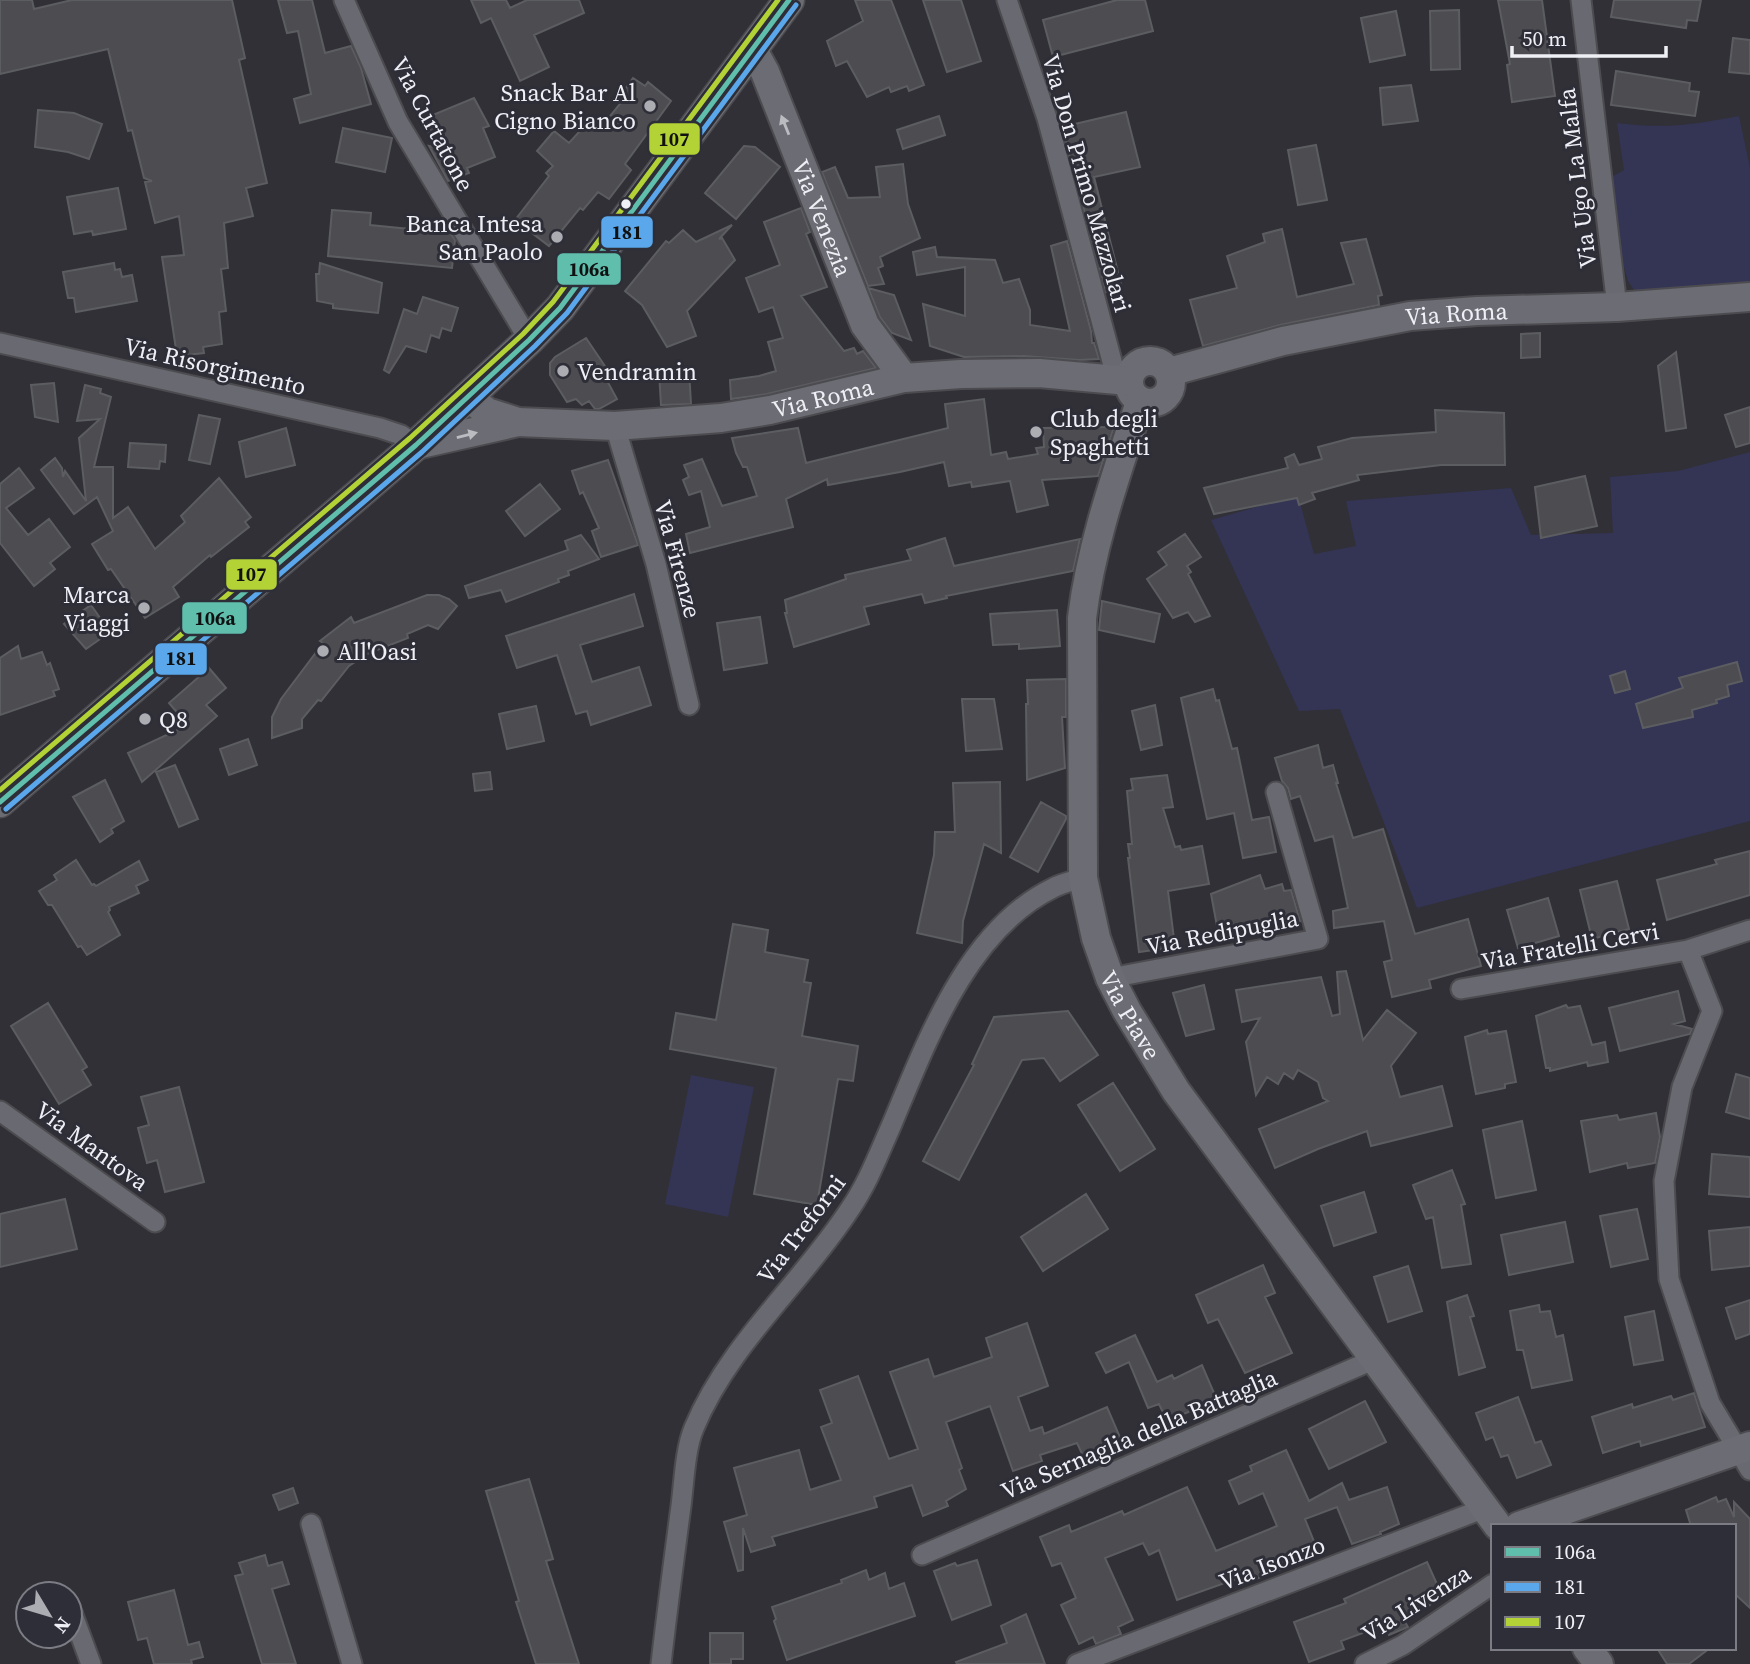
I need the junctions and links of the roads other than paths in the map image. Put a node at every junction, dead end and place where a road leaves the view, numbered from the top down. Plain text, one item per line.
1 (344, 0) edge
2 (789, 0) edge
3 (1007, 0) edge
4 (1581, 0) edge
5 (753, 50) junction
6 (1750, 297) edge
7 (1617, 307) junction
8 (529, 340) junction
9 (0, 343) edge
10 (904, 379) junction
11 (1129, 387) junction
12 (468, 397) junction
13 (518, 422) junction
14 (615, 426) junction
15 (416, 445) junction
16 (689, 705) dead end
17 (1276, 792) dead end
18 (0, 802) edge
19 (1083, 878) junction
20 (1750, 930) edge
21 (1688, 950) junction
22 (1110, 978) junction
23 (1461, 989) dead end
24 (0, 1111) edge
25 (155, 1222) dead end
26 (1375, 1359) junction
27 (1745, 1455) edge
28 (1492, 1517) edge
29 (311, 1524) dead end
30 (1525, 1524) edge
31 (922, 1555) dead end
32 (1491, 1585) edge
33 (84, 1645) edge
34 (91, 1664) edge
35 (352, 1664) edge
36 (660, 1664) edge
37 (1077, 1664) edge
38 (1364, 1664) edge

1 - 8 street, Via Curtatone
2 - 5 main road
3 - 11 street, Via Don Primo Mazzolari
4 - 7 street, Via Ugo La Malfa
5 - 8 main road
10 -> 5 street, Via Venezia
6 - 7 street, Via Roma
7 - 11 street, Via Roma
8 - 12 main road
9 - 15 street, Via Risorgimento
10 - 11 street, Via Roma
10 - 14 street, Via Roma
11 - 19 street, Via Piave
12 - 13 street, Via Roma
12 - 15 main road
13 - 14 street, Via Roma
15 -> 13 street, Via Roma
14 - 16 street, Via Firenze
15 - 18 main road
17 - 22 street, Via Redipuglia
19 - 22 street, Via Piave
19 - 36 street, Via Treforni
20 - 21 street, Via Fratelli Cervi
21 - 23 street, Via Fratelli Cervi
21 - 27 street, Via Fratelli Cervi
22 - 26 street, Via Piave
24 - 25 street, Via Mantova
26 - 28 street, Via Piave
26 - 31 street, Via Sernaglia della Battaglia
27 - 30 street
28 - 37 street, Via Isonzo
29 - 35 street
32 - 38 street, Via Livenza
33 - 34 street

